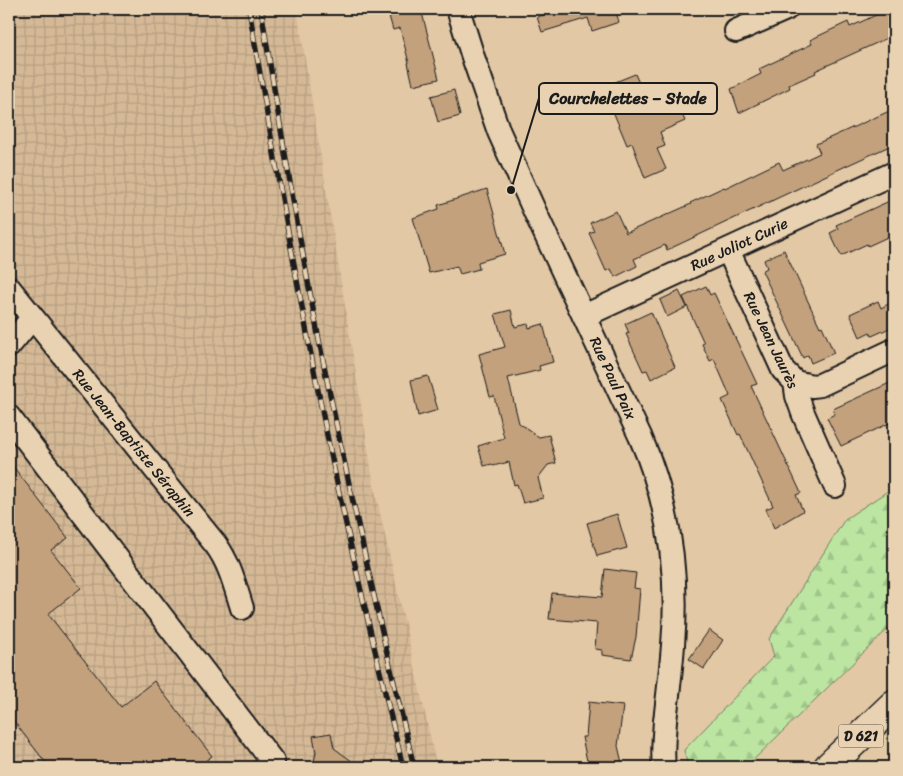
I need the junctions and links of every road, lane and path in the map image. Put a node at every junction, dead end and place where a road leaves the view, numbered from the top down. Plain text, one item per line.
1 (458, 9) edge
2 (786, 9) edge
3 (736, 31) dead end
4 (894, 173) edge
5 (728, 250) junction
6 (9, 288) edge
7 (584, 316) junction
8 (32, 318) junction
9 (9, 346) edge
10 (894, 350) edge
11 (795, 382) junction
12 (9, 417) edge
13 (835, 486) dead end
14 (242, 608) dead end
15 (894, 704) edge
16 (894, 726) edge
17 (266, 767) edge
18 (664, 767) edge
19 (828, 767) edge
20 (853, 767) edge

1 - 7 street, Rue Paul Paix
2 - 3 street
4 - 5 street, Rue Joliot Curie
5 - 7 street, Rue Joliot Curie
5 - 11 street, Rue Jean Jaurès
6 - 8 street, Rue Jean-Baptiste Séraphin
7 - 18 street, Rue Paul Paix
8 - 9 street
8 - 14 street, Rue Jean-Baptiste Séraphin
10 - 11 street
11 - 13 street, Rue Jean Jaurès
12 - 17 street
15 - 19 highway, D 621
16 - 20 highway, D 621

